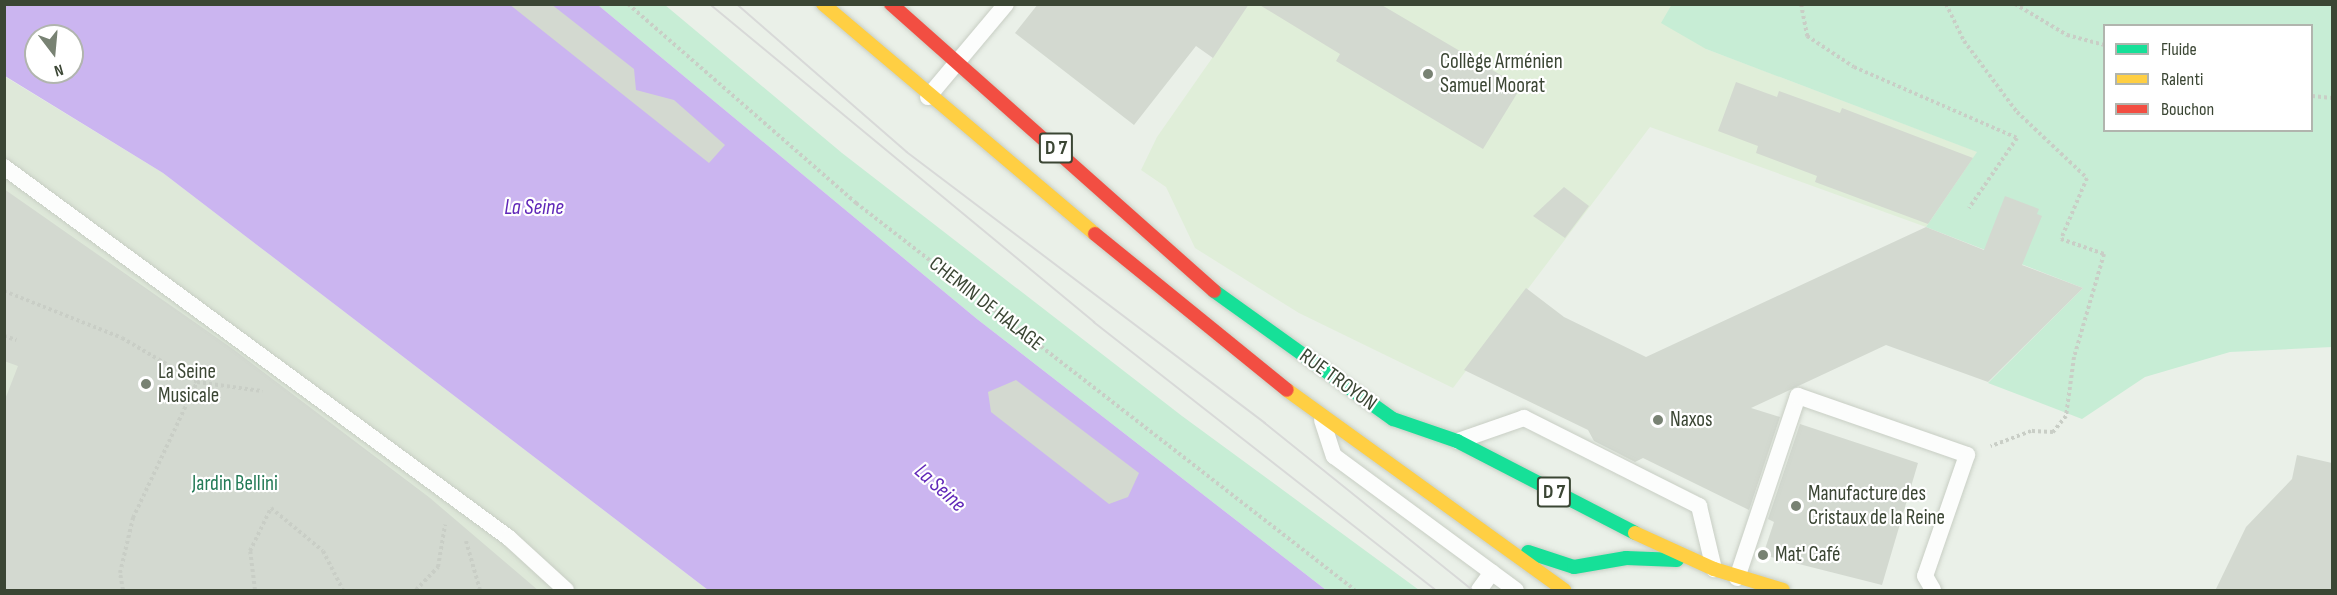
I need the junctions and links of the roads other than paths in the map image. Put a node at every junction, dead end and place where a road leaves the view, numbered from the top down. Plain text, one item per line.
1 (823, 4) edge
2 (891, 4) edge
3 (1006, 4) edge
4 (960, 62) junction
5 (928, 97) junction
6 (4, 166) edge
7 (1319, 410) junction
8 (1457, 441) junction
9 (1475, 525) junction
10 (1626, 558) junction
11 (1714, 569) junction
12 (1492, 572) junction
13 (1737, 578) junction
14 (1591, 581) dead end
15 (566, 591) edge
16 (1479, 591) edge
17 (1516, 591) edge
18 (1564, 591) edge
19 (1783, 591) edge
20 (1933, 591) edge

1 - 5 main road, RUE TROYON / D 7
2 - 4 main road, RUE TROYON / D 7
3 - 4 lane
4 - 5 lane
4 - 8 main road, RUE TROYON / D 7
5 - 7 main road, RUE TROYON / D 7
6 - 15 lane
7 - 9 main road, RUE TROYON / D 7
7 - 12 lane
8 - 11 main road, RUE TROYON / D 7
8 - 11 lane
9 - 10 main road
9 - 18 main road, RUE TROYON / D 7
10 - 11 main road
10 - 14 main road
11 - 13 main road, RUE TROYON / D 7
12 - 16 lane
12 - 17 lane
13 - 19 main road, RUE TROYON / D 7
13 - 20 lane

